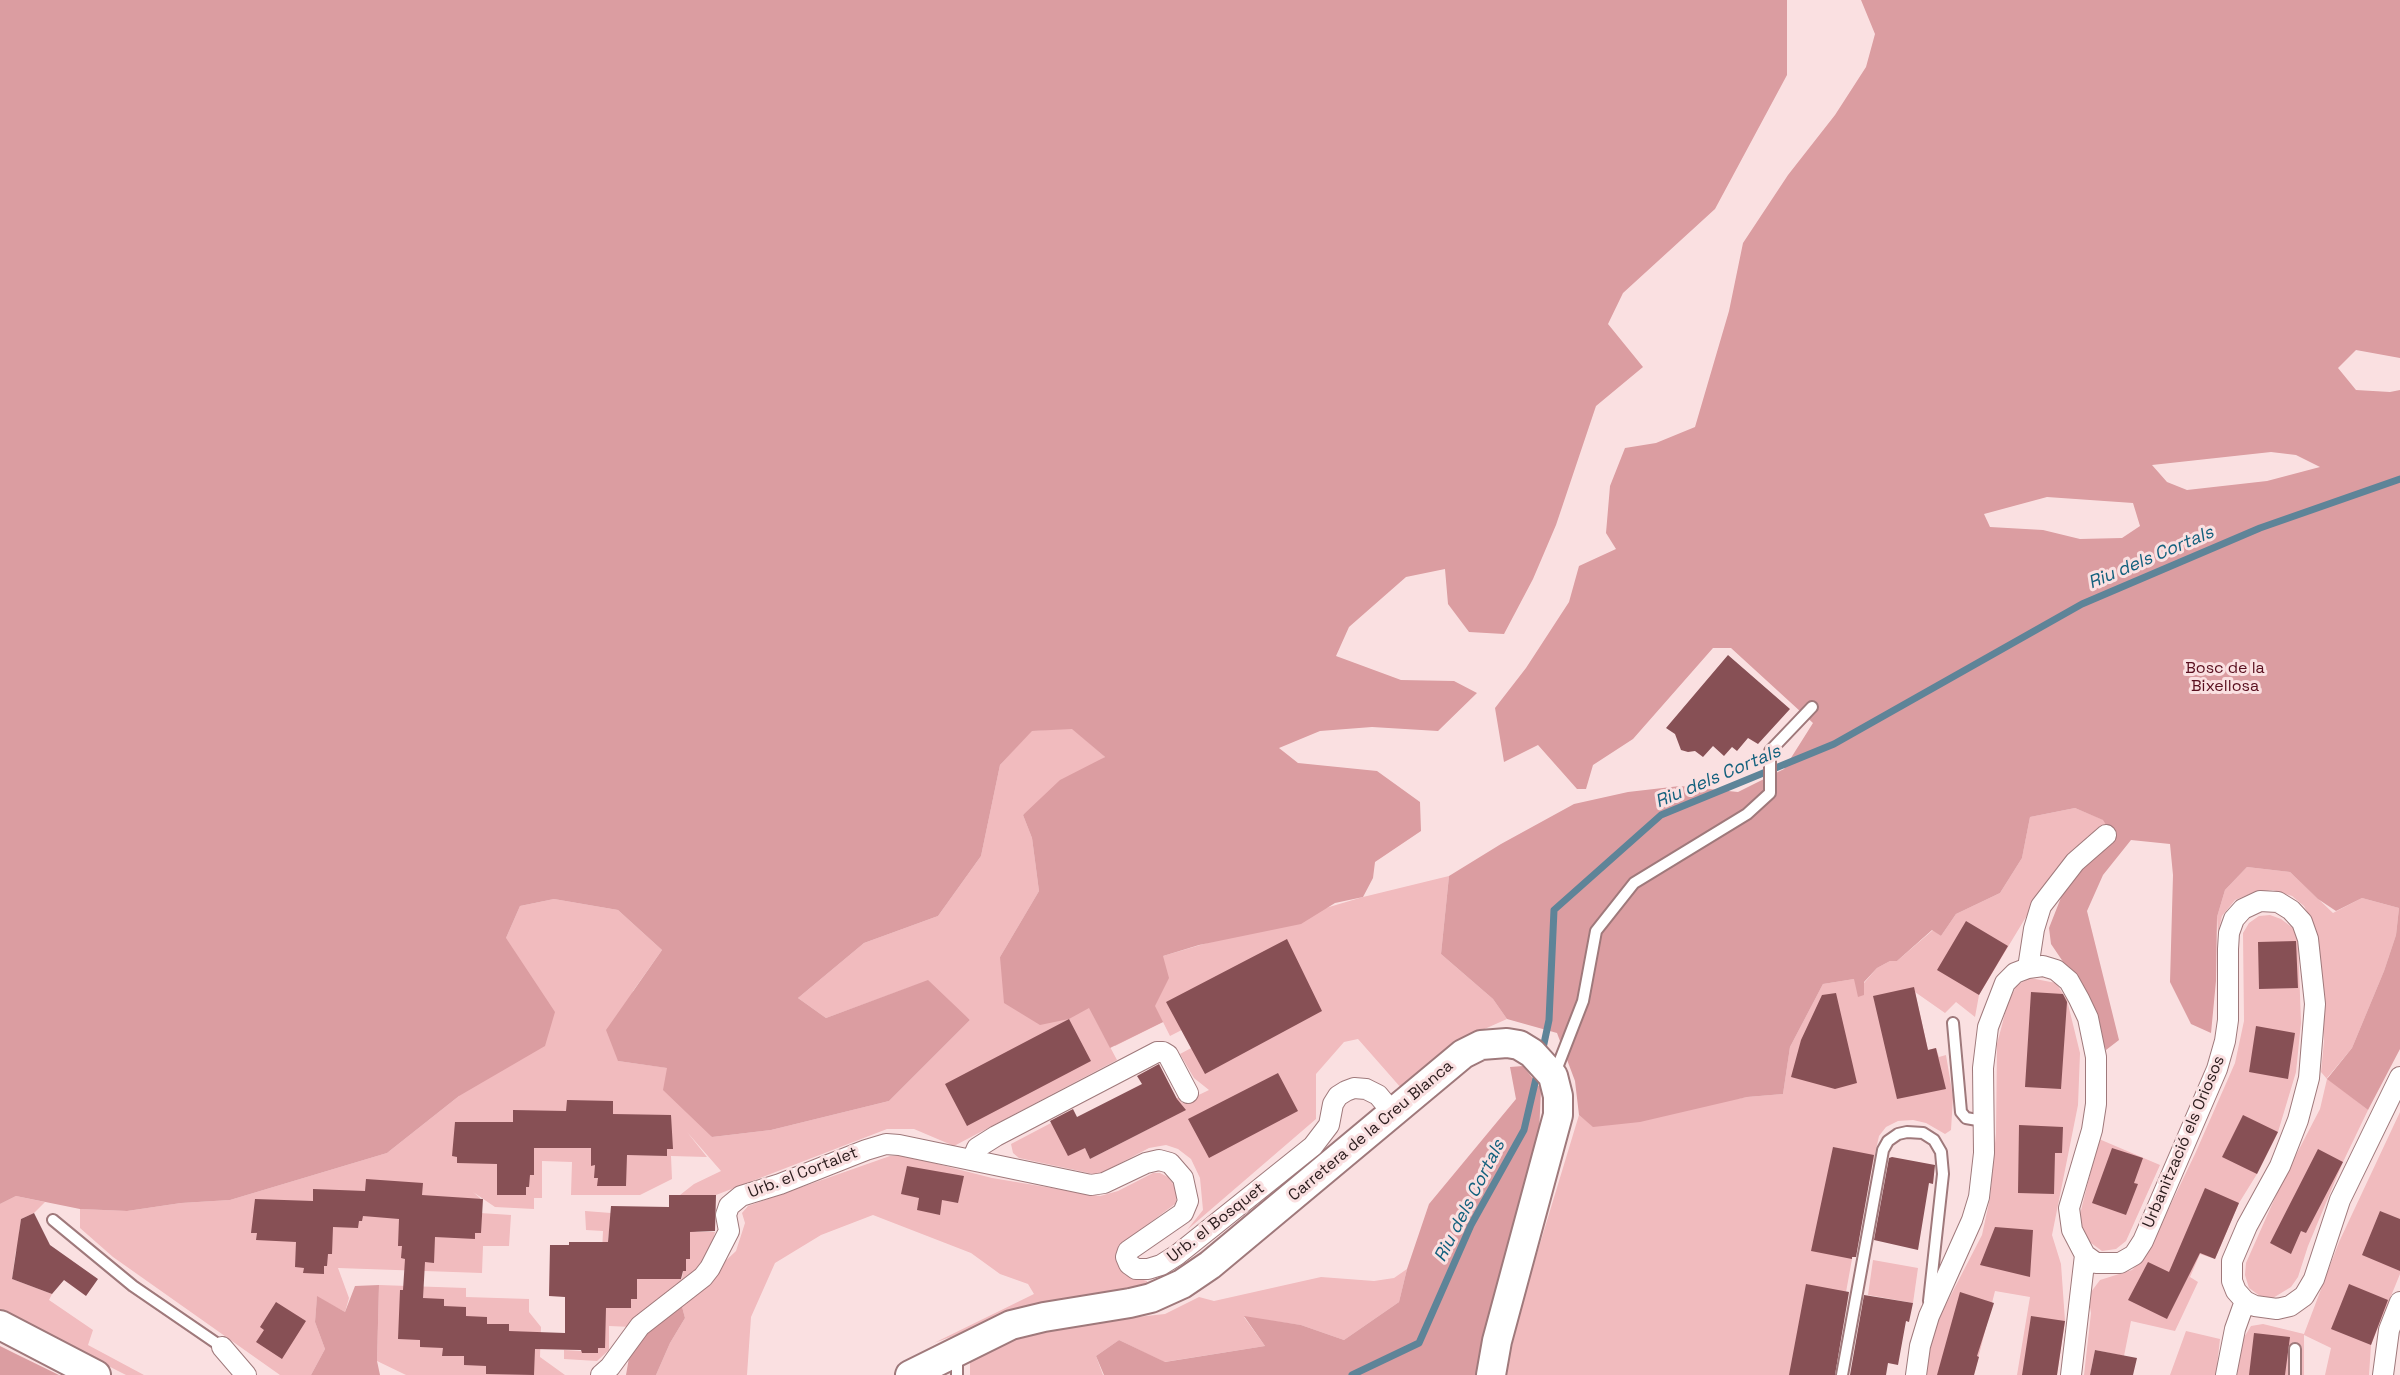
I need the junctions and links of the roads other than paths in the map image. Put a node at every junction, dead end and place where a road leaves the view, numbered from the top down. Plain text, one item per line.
1 (1812, 707) dead end
2 (2106, 835) dead end
3 (2028, 968) junction
4 (1953, 1023) dead end
5 (1553, 1076) junction
6 (2400, 1077) edge
7 (1188, 1093) dead end
8 (1393, 1113) junction
9 (1983, 1121) junction
10 (886, 1144) joint
11 (972, 1160) junction
12 (53, 1220) dead end
13 (2085, 1255) junction
14 (2246, 1301) junction
15 (2400, 1302) edge
16 (1929, 1316) junction
17 (0, 1325) edge
18 (222, 1347) joint
19 (2295, 1349) dead end
20 (957, 1363) edge
21 (96, 1375) edge
22 (246, 1375) edge
23 (601, 1375) edge
24 (910, 1375) edge
25 (1491, 1375) edge
26 (1842, 1375) edge
27 (1916, 1375) edge
28 (2071, 1375) edge
29 (2226, 1375) edge
30 (2295, 1375) edge
31 (2383, 1375) edge

1 - 5 lane
2 - 3 street
3 - 9 street
3 - 13 street
4 - 9 lane
5 - 8 main road, Carretera de la Creu Blanca
5 - 25 main road
6 - 14 street
7 - 11 street
8 - 11 street, Urb. el Bosquet
8 - 20 main road, Carretera de la Creu Blanca
9 - 16 street
10 - 11 street, Urb. el Bosquet
10 - 23 street, Urb. el Cortalet
12 - 18 lane
13 - 14 street, Urbanització els Oriosos
13 - 28 street
14 - 29 street
15 - 31 street
16 - 26 lane
16 - 27 street
17 - 21 main road
18 - 22 street
19 - 30 lane
20 - 24 main road, Carretera de la Creu Blanca

